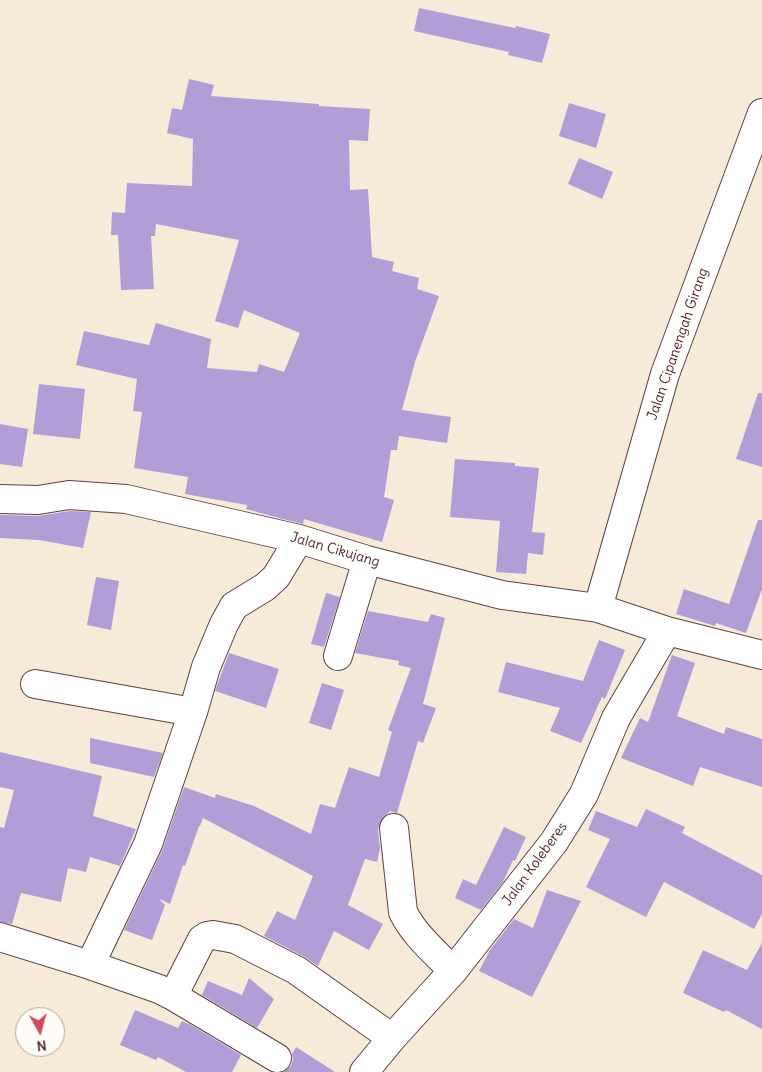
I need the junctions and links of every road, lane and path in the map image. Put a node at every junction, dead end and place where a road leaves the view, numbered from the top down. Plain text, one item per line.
1 (762, 113) edge
2 (0, 499) edge
3 (298, 539) junction
4 (367, 560) junction
5 (598, 608) junction
6 (667, 631) junction
7 (762, 655) edge
8 (338, 656) dead end
9 (35, 684) dead end
10 (193, 712) junction
11 (394, 828) dead end
12 (0, 937) edge
13 (90, 965) junction
14 (453, 971) junction
15 (173, 996) junction
16 (392, 1038) junction
17 (277, 1058) dead end
18 (364, 1072) edge

1 - 5 street, Jalan Cipanengah Girang
2 - 3 street, Jalan Cikujang
3 - 4 street, Jalan Cikujang
3 - 10 street
4 - 5 street, Jalan Cikujang
4 - 8 street
5 - 6 street, Jalan Cikujang
6 - 7 street, Jalan Cikujang
6 - 14 street, Jalan Koleberes
9 - 10 street
10 - 13 street
11 - 14 street
12 - 13 street
13 - 15 street
14 - 16 street, Jalan Koleberes
15 - 16 street
15 - 17 street
16 - 18 street, Jalan Koleberes

